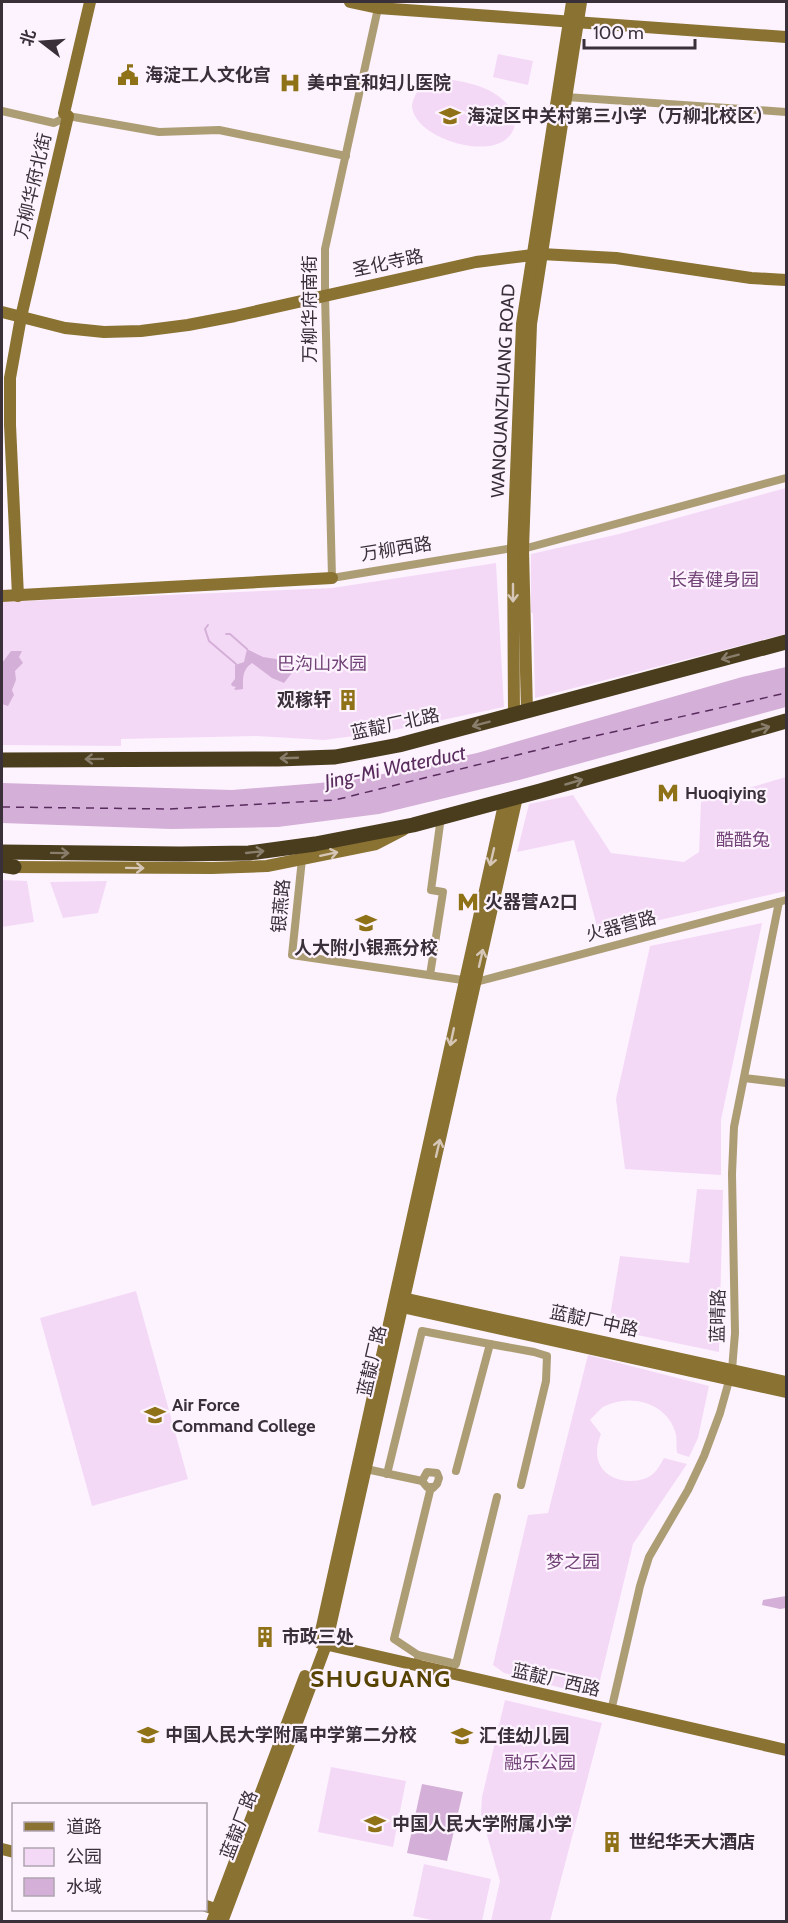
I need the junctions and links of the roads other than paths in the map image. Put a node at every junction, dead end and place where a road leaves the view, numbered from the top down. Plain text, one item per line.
1 (90, 2) edge
2 (350, 2) edge
3 (381, 5) edge
4 (575, 12) edge
5 (786, 28) edge
6 (786, 37) edge
7 (566, 97) junction
8 (2, 111) edge
9 (786, 112) edge
10 (68, 116) junction
11 (346, 156) junction
12 (536, 255) junction
13 (786, 280) edge
14 (325, 295) junction
15 (2, 312) edge
16 (21, 317) junction
17 (7, 458) edge
18 (786, 478) edge
19 (518, 548) junction
20 (332, 578) junction
21 (2, 596) edge
22 (18, 596) junction
23 (786, 642) edge
24 (520, 713) junction
25 (786, 722) edge
26 (2, 760) edge
27 (511, 799) junction
28 (441, 817) junction
29 (413, 825) junction
30 (2, 852) edge
31 (302, 859) junction
32 (6, 866) edge
33 (782, 901) edge
34 (430, 975) junction
35 (470, 981) junction
36 (744, 1078) junction
37 (786, 1083) edge
38 (398, 1302) junction
39 (539, 1333) junction
40 (490, 1344) junction
41 (534, 1352) junction
42 (730, 1375) junction
43 (786, 1382) edge
44 (786, 1392) edge
45 (361, 1470) junction
46 (456, 1471) dead end
47 (387, 1474) junction
48 (422, 1481) junction
49 (521, 1485) dead end
50 (431, 1487) junction
51 (497, 1497) dead end
52 (322, 1644) junction
53 (418, 1660) junction
54 (611, 1711) junction
55 (786, 1750) edge
56 (218, 1912) edge
57 (212, 1922) edge

1 - 10 street, 万柳华府北街
2 - 3 street
3 - 4 street
3 - 11 street, 万柳华府南街
4 - 5 street
4 - 6 street
4 - 7 street, WANQUANZHUANG ROAD
4 - 12 street, WANQUANZHUANG ROAD
7 - 9 street
7 - 12 street, WANQUANZHUANG ROAD
8 - 10 street
10 - 11 street
10 - 16 street, 万柳华府北街
11 - 14 street, 万柳华府南街
12 - 13 street, 圣化寺路
12 - 14 street, 圣化寺路
12 - 19 street, WANQUANZHUANG ROAD
14 - 16 street, 圣化寺路
14 - 20 street, 万柳华府南街
15 - 16 street, 圣化寺路
16 - 17 street, 万柳华府北街
17 - 22 street, 万柳华府北街
18 - 19 street, 万柳西路
19 - 20 street, 万柳西路
19 - 24 street, WANQUANZHUANG ROAD
20 - 22 street, 万柳西路
21 - 22 street, 万柳西路
23 -> 24 highway, 蓝靛厂北路
24 -> 26 highway, 蓝靛厂北路
27 -> 25 highway
27 - 28 highway
27 - 35 street, 蓝靛厂路
28 - 29 highway
28 - 34 street
30 -> 29 highway
31 -> 29 street
32 -> 31 street
31 - 34 street, 银燕路
33 - 35 street, 火器营路
33 - 36 street, 蓝晴路
34 - 35 street
35 - 38 street, 蓝靛厂路
36 - 37 street
36 - 42 street, 蓝晴路
38 - 39 street, 蓝靛厂中路
38 - 45 street, 蓝靛厂路
39 - 41 street
39 - 42 street, 蓝靛厂中路
40 - 41 street
40 - 46 street
40 - 47 street
41 - 49 street
42 - 43 street, 蓝靛厂中路
42 - 44 street, 蓝靛厂中路
42 - 54 street, 蓝晴路
45 - 47 street
45 - 52 street, 蓝靛厂路
47 - 48 street
48 - 50 street
48 - 50 street
50 - 53 street
51 - 53 street
52 - 53 street, 蓝靛厂西路
52 - 56 street, 蓝靛厂路
53 - 54 street, 蓝靛厂西路
54 - 55 street, 蓝靛厂西路
56 - 57 street, 蓝靛厂路

